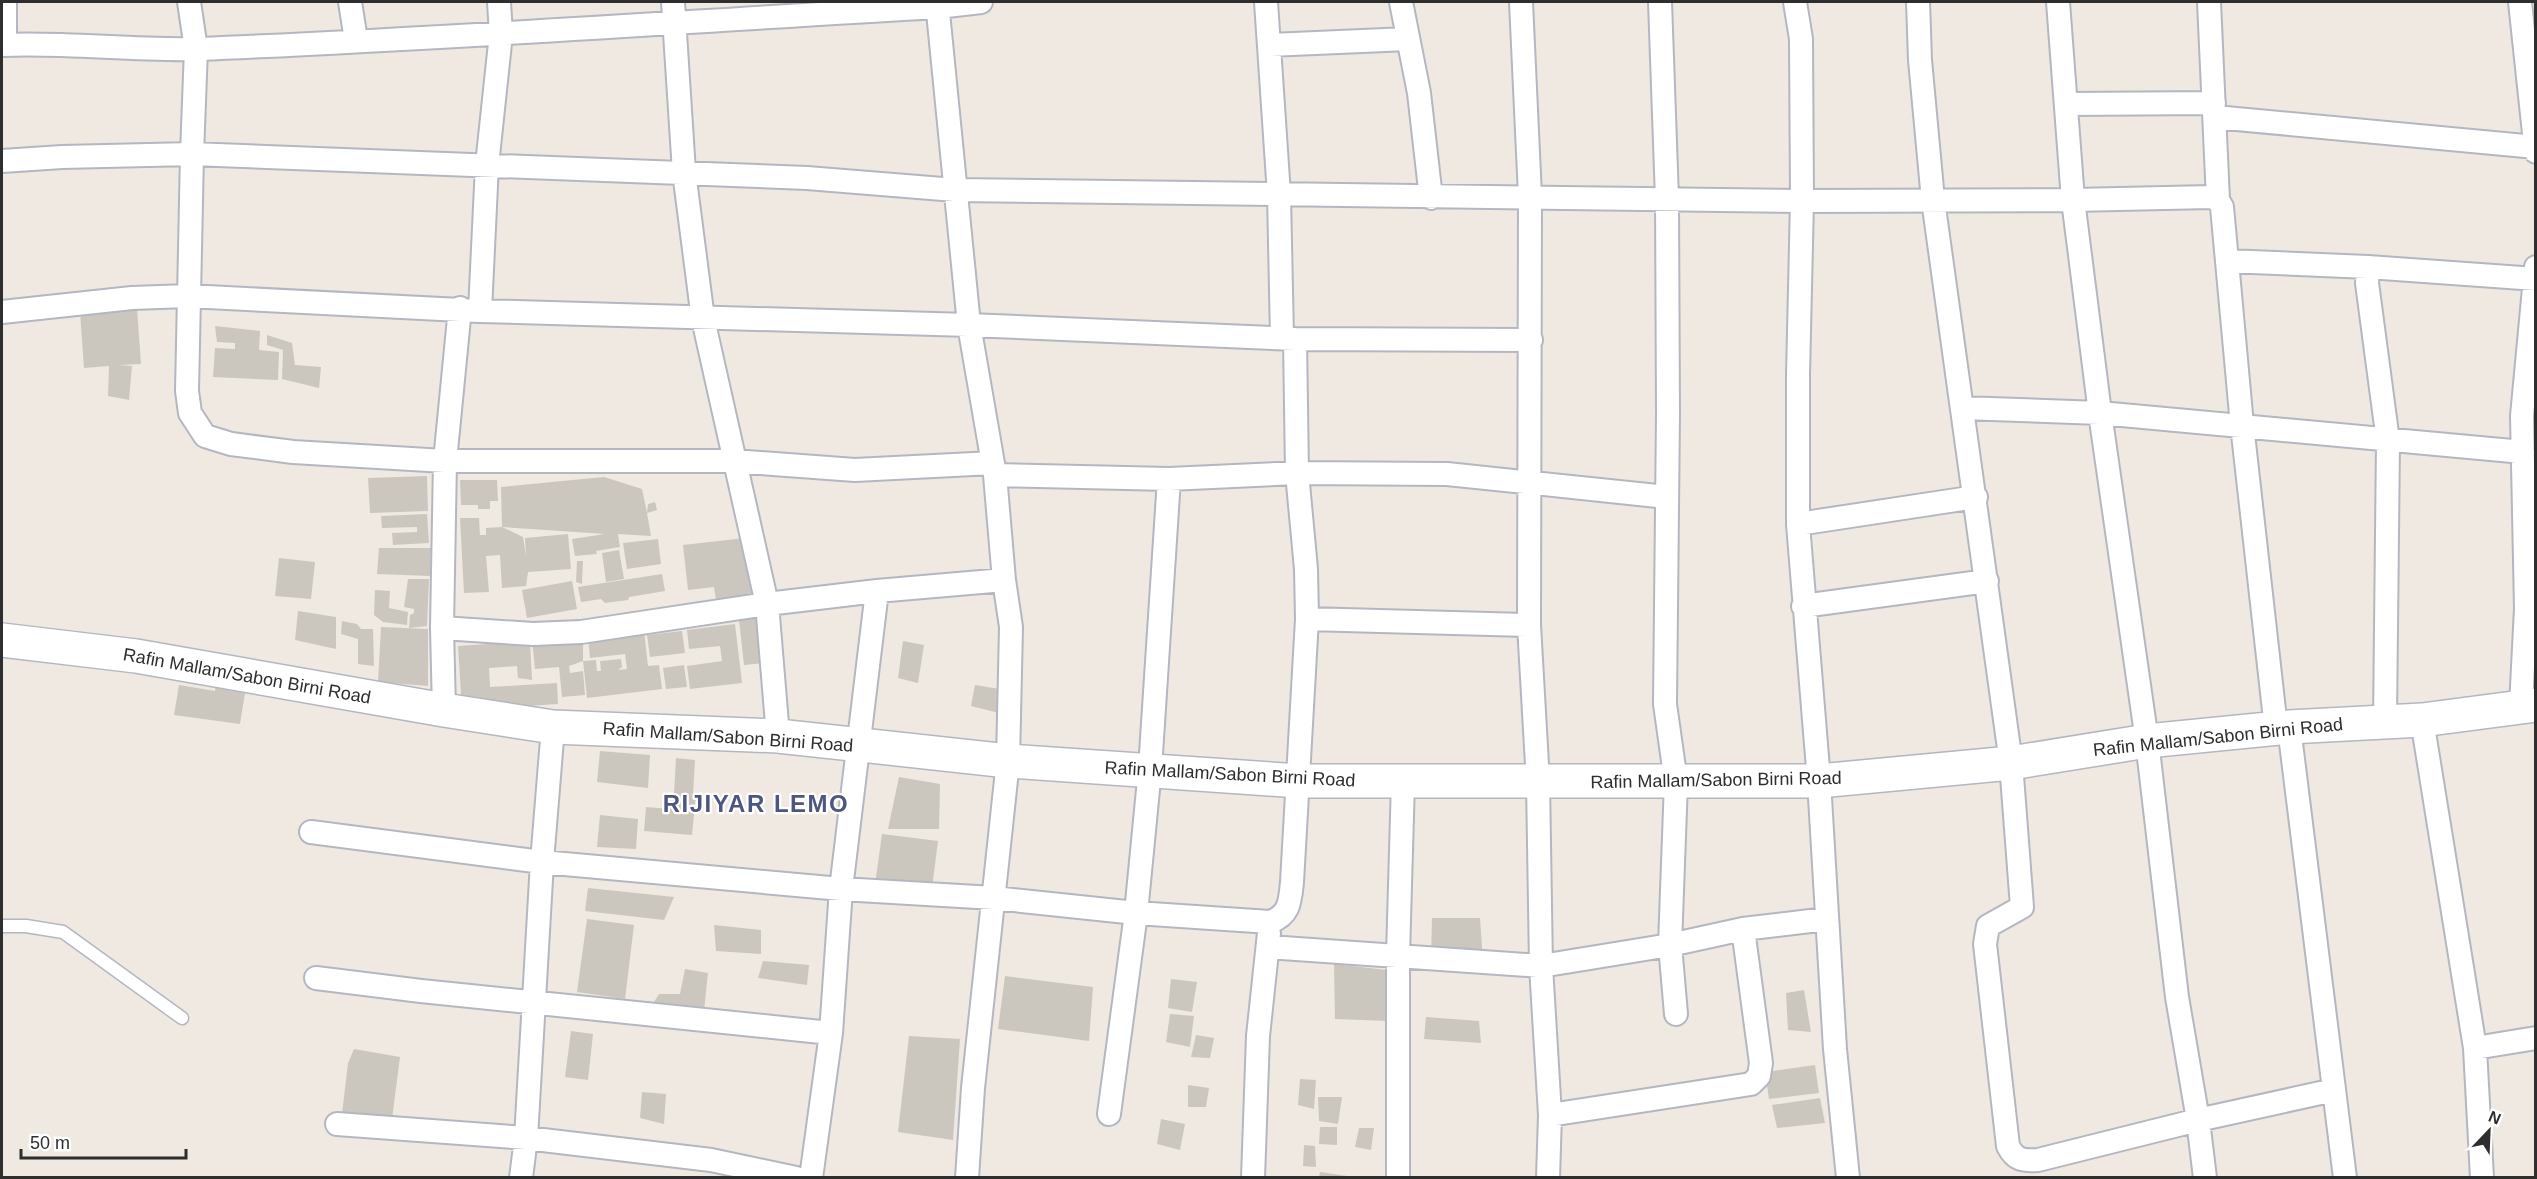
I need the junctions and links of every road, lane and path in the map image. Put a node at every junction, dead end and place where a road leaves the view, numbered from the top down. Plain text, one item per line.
1 (5, 2) edge
2 (189, 2) edge
3 (350, 2) edge
4 (499, 2) edge
5 (981, 2) edge
6 (1266, 2) edge
7 (1401, 2) edge
8 (1521, 2) edge
9 (1660, 2) edge
10 (1796, 2) edge
11 (1918, 2) edge
12 (2058, 2) edge
13 (2209, 2) edge
14 (2520, 2) edge
15 (938, 4) edge
16 (674, 12) edge
17 (501, 34) junction
18 (1408, 39) junction
19 (356, 40) junction
20 (3, 45) edge
21 (1269, 45) junction
22 (196, 49) junction
23 (2066, 104) junction
24 (2214, 110) junction
25 (2535, 147) edge
26 (2535, 152) edge
27 (192, 154) junction
28 (2, 161) edge
29 (487, 165) junction
30 (684, 172) junction
31 (955, 190) junction
32 (1280, 195) junction
33 (1530, 196) junction
34 (1431, 198) junction
35 (1667, 199) junction
36 (1933, 200) junction
37 (2073, 200) junction
38 (2218, 200) junction
39 (1802, 201) junction
40 (2227, 261) junction
41 (2368, 267) junction
42 (2535, 275) edge
43 (188, 296) junction
44 (470, 310) junction
45 (2, 312) edge
46 (703, 319) junction
47 (969, 325) junction
48 (1288, 339) junction
49 (1531, 340) junction
50 (1962, 408) junction
51 (2100, 413) junction
52 (2242, 425) junction
53 (2388, 441) junction
54 (2523, 452) junction
55 (445, 461) junction
56 (733, 461) junction
57 (994, 469) junction
58 (1297, 472) junction
59 (1169, 479) junction
60 (1528, 482) junction
61 (1667, 497) junction
62 (1976, 497) junction
63 (1798, 524) junction
64 (1004, 580) junction
65 (1987, 581) junction
66 (877, 591) junction
67 (767, 604) junction
68 (1803, 606) junction
69 (1307, 619) junction
70 (1529, 625) junction
71 (442, 628) junction
72 (2, 640) edge
73 (2528, 705) edge
74 (444, 710) junction
75 (2422, 720) junction
76 (2385, 722) junction
77 (553, 726) junction
78 (2283, 728) junction
79 (778, 736) junction
80 (2146, 741) junction
81 (858, 745) junction
82 (1008, 761) junction
83 (2011, 763) junction
84 (1150, 769) junction
85 (1299, 781) junction
86 (1403, 781) junction
87 (1819, 781) junction
88 (1538, 782) junction
89 (1676, 782) junction
90 (311, 832) dead end
91 (542, 862) junction
92 (842, 889) junction
93 (994, 898) junction
94 (1136, 913) junction
95 (1827, 919) junction
96 (1270, 922) junction
97 (2, 926) edge
98 (1743, 928) junction
99 (1670, 945) junction
100 (1268, 947) junction
101 (1398, 955) junction
102 (1541, 966) junction
103 (315, 978) dead end
104 (534, 1002) junction
105 (1676, 1014) dead end
106 (182, 1018) dead end
107 (831, 1033) junction
108 (2535, 1038) edge
109 (2475, 1048) junction
110 (2334, 1090) junction
111 (1109, 1114) dead end
112 (1550, 1115) junction
113 (2198, 1120) junction
114 (338, 1124) dead end
115 (526, 1138) junction
116 (709, 1168) edge
117 (521, 1178) edge
118 (796, 1178) edge
119 (811, 1178) edge
120 (967, 1178) edge
121 (1253, 1178) edge
122 (1398, 1178) edge
123 (1548, 1178) edge
124 (1848, 1178) edge
125 (2205, 1178) edge
126 (2345, 1178) edge
127 (2482, 1178) edge

1 - 20 street
2 - 22 street
3 - 19 street
4 - 17 street
5 - 15 street
6 - 21 street
7 - 18 street
8 - 33 street
9 - 35 street
10 - 39 street
11 - 36 street
12 - 23 street
13 - 24 street
14 - 25 street
15 - 16 street
15 - 31 street
16 - 17 street
16 - 30 street
17 - 19 street
17 - 29 street
18 - 21 street
18 - 34 street
19 - 22 street
20 - 22 street
21 - 32 street
22 - 27 street
23 - 24 street
23 - 37 street
24 - 25 street
24 - 38 street
25 - 26 street
27 - 28 street
27 - 29 street
27 - 43 street
29 - 30 street
29 - 44 street
30 - 31 street
30 - 46 street
31 - 32 street
31 - 47 street
32 - 34 street
32 - 48 street
33 - 34 street
33 - 35 street
33 - 49 street
35 - 39 street
35 - 61 street
36 - 37 street
36 - 39 street
36 - 50 street
37 - 38 street
37 - 51 street
38 - 40 street
39 - 63 street
40 - 41 street
40 - 52 street
41 - 42 street
41 - 53 street
42 - 54 street
43 - 44 street
43 - 45 street
43 - 55 street
44 - 46 street
44 - 55 street
46 - 47 street
46 - 56 street
47 - 48 street
47 - 57 street
48 - 49 street
48 - 58 street
49 - 60 street
50 - 51 street
50 - 62 street
51 - 52 street
51 - 80 street
52 - 53 street
52 - 78 street
53 - 54 street
53 - 76 street
54 - 73 street
55 - 56 street
55 - 71 street
56 - 57 street
56 - 67 street
57 - 59 street
57 - 64 street
58 - 59 street
58 - 60 street
58 - 69 street
59 - 84 street
60 - 61 street
60 - 70 street
61 - 89 street
62 - 63 street
62 - 65 street
63 - 68 street
64 - 66 street
64 - 82 street
65 - 68 street
65 - 83 street
66 - 67 street
66 - 81 street
67 - 71 street
67 - 79 street
68 - 87 street
69 - 70 street
69 - 85 street
70 - 88 street
71 - 74 street
72 - 74 street, Rafin Mallam/Sabon Birni Road
73 - 75 street, Rafin Mallam/Sabon Birni Road
74 - 77 street, Rafin Mallam/Sabon Birni Road
75 - 76 street, Rafin Mallam/Sabon Birni Road
75 - 109 street
76 - 78 street, Rafin Mallam/Sabon Birni Road
77 - 79 street, Rafin Mallam/Sabon Birni Road
77 - 91 street
78 - 80 street, Rafin Mallam/Sabon Birni Road
78 - 110 street
79 - 81 street, Rafin Mallam/Sabon Birni Road
80 - 83 street, Rafin Mallam/Sabon Birni Road
80 - 113 street
81 - 82 street, Rafin Mallam/Sabon Birni Road
81 - 92 street
82 - 84 street, Rafin Mallam/Sabon Birni Road
82 - 93 street
83 - 87 street, Rafin Mallam/Sabon Birni Road
83 - 113 street
84 - 85 street, Rafin Mallam/Sabon Birni Road
84 - 94 street
85 - 86 street, Rafin Mallam/Sabon Birni Road
85 - 96 street
86 - 88 street, Rafin Mallam/Sabon Birni Road
86 - 101 street
87 - 89 street, Rafin Mallam/Sabon Birni Road
87 - 95 street
88 - 89 street, Rafin Mallam/Sabon Birni Road
88 - 102 street
89 - 99 street
90 - 91 street
91 - 92 street
91 - 104 street
92 - 93 street
92 - 107 street
93 - 94 street
93 - 120 street
94 - 96 street
94 - 111 street
95 - 98 street
95 - 124 street
96 - 100 street
97 - 106 lane
98 - 99 street
98 - 112 street
99 - 102 street
99 - 105 street
100 - 101 street
100 - 121 street
101 - 102 street
101 - 122 street
102 - 112 street
103 - 104 street
104 - 107 street
104 - 115 street
107 - 119 street
108 - 109 street
109 - 127 street
110 - 113 street
110 - 126 street
112 - 123 street
113 - 125 street
114 - 115 street
115 - 116 street
115 - 117 street
116 - 118 street

